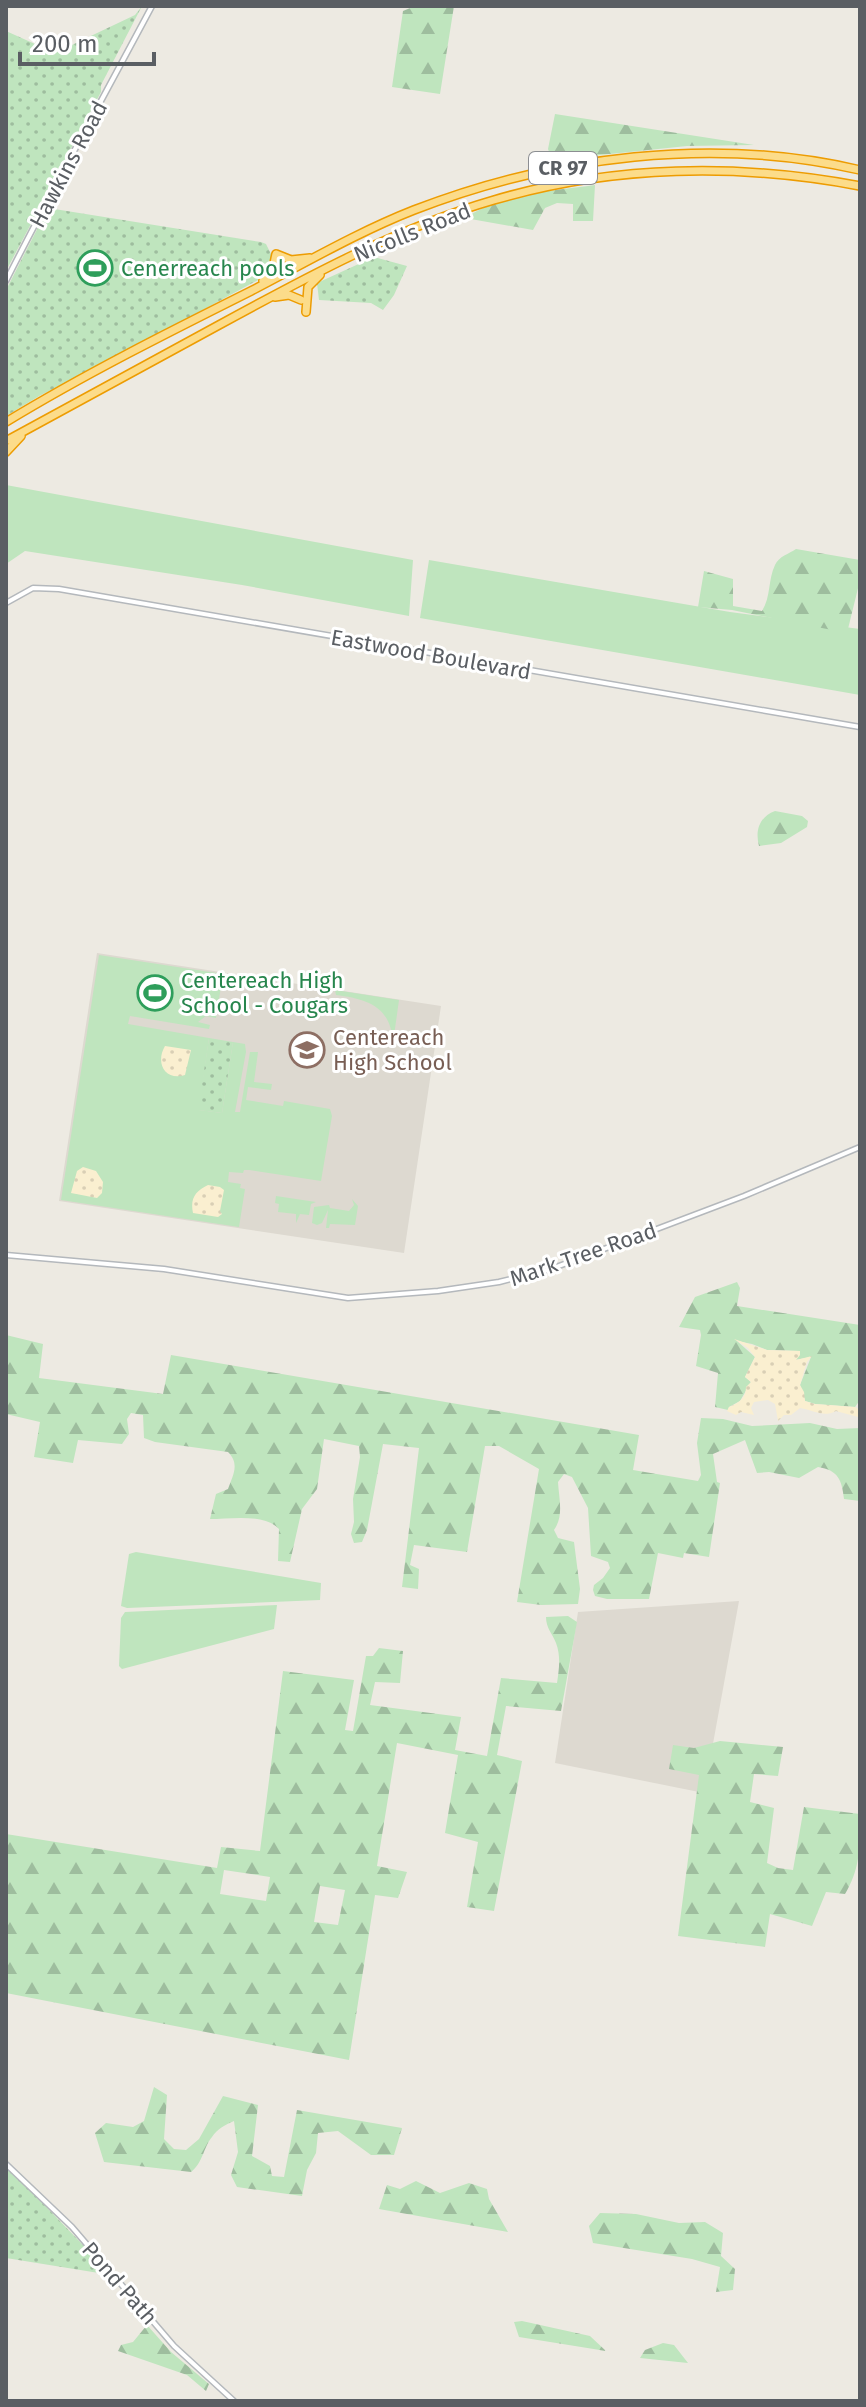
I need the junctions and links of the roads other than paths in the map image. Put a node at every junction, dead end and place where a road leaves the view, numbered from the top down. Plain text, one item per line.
1 (152, 6) edge
2 (860, 170) edge
3 (860, 186) edge
4 (319, 256) junction
5 (332, 264) junction
6 (6, 281) edge
7 (249, 292) junction
8 (269, 298) junction
9 (301, 300) dead end
10 (306, 312) dead end
11 (6, 420) edge
12 (30, 428) junction
13 (6, 441) edge
14 (6, 452) edge
15 (6, 603) edge
16 (860, 727) edge
17 (860, 1147) edge
18 (6, 1255) edge
19 (6, 2164) edge
20 (234, 2401) edge

1 - 6 street, Hawkins Road
2 - 4 highway, Nicolls Road / CR 97
3 - 5 highway, Nicolls Road / CR 97
4 - 7 highway, Nicolls Road / CR 97
4 - 7 highway
5 - 8 highway, Nicolls Road / CR 97
5 - 10 highway
7 - 11 highway, Nicolls Road / CR 97
8 - 9 highway
8 - 12 highway, Nicolls Road / CR 97
12 - 13 highway, Nicolls Road / CR 97
12 - 14 highway
15 - 16 street, Eastwood Boulevard
17 - 18 street, Mark Tree Road
19 - 20 street, Pond Path

